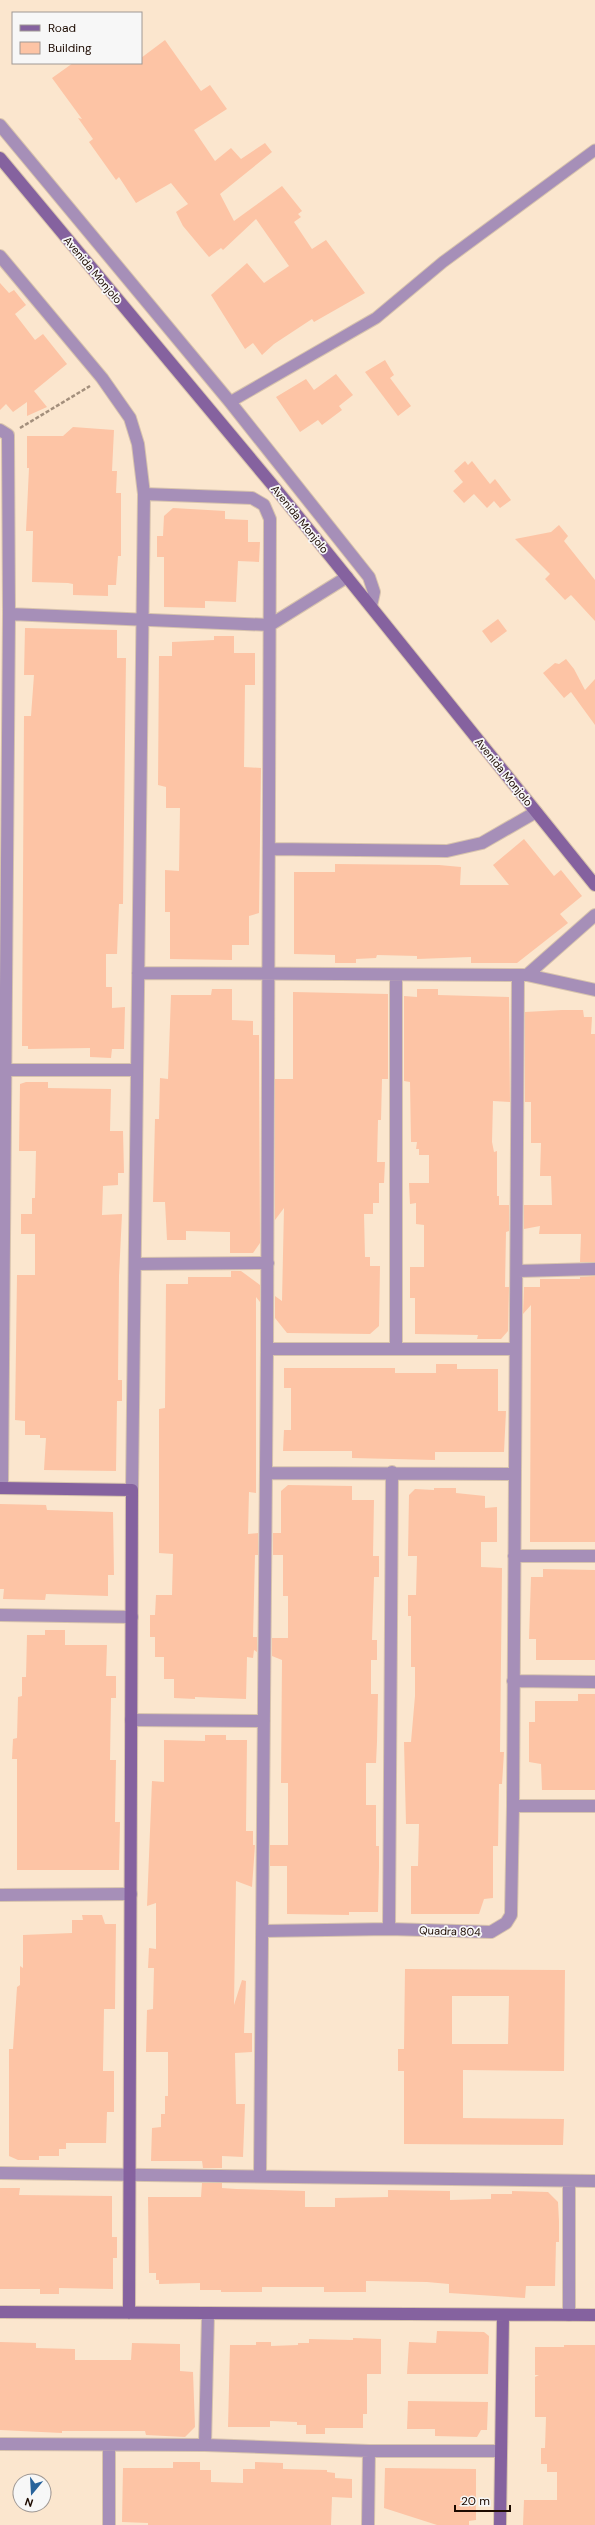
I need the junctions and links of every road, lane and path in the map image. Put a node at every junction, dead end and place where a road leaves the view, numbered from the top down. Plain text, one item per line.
1 (0, 125) edge
2 (595, 150) edge
3 (0, 158) edge
4 (0, 256) edge
5 (102, 378) junction
6 (230, 402) junction
7 (4, 433) edge
8 (144, 494) junction
9 (347, 577) junction
10 (371, 606) junction
11 (9, 614) junction
12 (142, 620) junction
13 (270, 625) junction
14 (536, 812) junction
15 (270, 849) junction
16 (3, 880) edge
17 (595, 885) edge
18 (595, 915) edge
19 (138, 973) junction
20 (269, 975) junction
21 (396, 975) junction
22 (523, 976) junction
23 (595, 990) edge
24 (6, 1070) junction
25 (137, 1070) junction
26 (268, 1263) junction
27 (135, 1264) junction
28 (595, 1268) edge
29 (518, 1270) junction
30 (396, 1348) junction
31 (267, 1349) junction
32 (514, 1349) junction
33 (1, 1357) edge
34 (392, 1472) junction
35 (266, 1473) junction
36 (515, 1474) junction
37 (1, 1488) edge
38 (132, 1490) junction
39 (514, 1556) junction
40 (595, 1556) edge
41 (0, 1615) edge
42 (132, 1617) junction
43 (513, 1682) junction
44 (595, 1682) edge
45 (131, 1720) junction
46 (264, 1721) junction
47 (513, 1806) junction
48 (595, 1806) edge
49 (131, 1894) junction
50 (0, 1895) edge
51 (389, 1929) junction
52 (263, 1931) junction
53 (0, 2174) edge
54 (130, 2176) junction
55 (260, 2176) junction
56 (569, 2181) junction
57 (595, 2181) edge
58 (0, 2312) edge
59 (129, 2313) junction
60 (208, 2315) junction
61 (569, 2315) junction
62 (595, 2315) edge
63 (503, 2316) junction
64 (0, 2444) edge
65 (205, 2445) junction
66 (109, 2446) junction
67 (369, 2451) junction
68 (501, 2451) junction
69 (109, 2525) edge
70 (368, 2525) edge
71 (500, 2525) edge

1 - 6 street
2 - 6 lane
3 - 9 street, Avenida Monjolo
4 - 5 street
5 - 7 path
5 - 8 street
6 - 10 street
7 - 11 street
8 - 12 street
8 - 13 street
9 - 10 street, Avenida Monjolo
9 - 13 street
10 - 14 street, Avenida Monjolo
11 - 12 street
11 - 16 street
12 - 13 street
12 - 19 street
13 - 15 street
14 - 15 street
14 - 17 street, Avenida Monjolo
15 - 20 street
16 - 24 street
18 - 22 street
19 - 20 street
19 - 25 street
20 - 21 street
20 - 26 street
21 - 22 street
21 - 30 street
22 - 23 street
22 - 29 street, Quadra 804
24 - 25 street
24 - 33 street
25 - 27 street
26 - 27 street
26 - 31 street
27 - 38 street
28 - 29 street
29 - 32 street, Quadra 804
30 - 31 street
30 - 32 street
31 - 35 street
32 - 36 street, Quadra 804
33 - 37 street
34 - 35 street
34 - 36 street
34 - 51 street
35 - 46 street
36 - 39 street, Quadra 804
37 - 38 street
38 - 42 street
39 - 40 street
39 - 43 street, Quadra 804
41 - 42 street
42 - 45 street
43 - 44 street
43 - 47 street, Quadra 804
45 - 46 street
45 - 49 street
46 - 52 street
47 - 48 street
47 - 51 street, Quadra 804
49 - 50 street
49 - 54 street
51 - 52 street, Quadra 804
52 - 55 street
53 - 54 street
54 - 55 street
54 - 59 street
55 - 56 street
56 - 57 street
56 - 61 street
58 - 59 street
59 - 60 street
60 - 63 street
60 - 65 street
61 - 62 street
61 - 63 street
63 - 68 street
64 - 66 street
65 - 66 street
65 - 67 street
66 - 69 street
67 - 68 street
67 - 70 street
68 - 71 street

